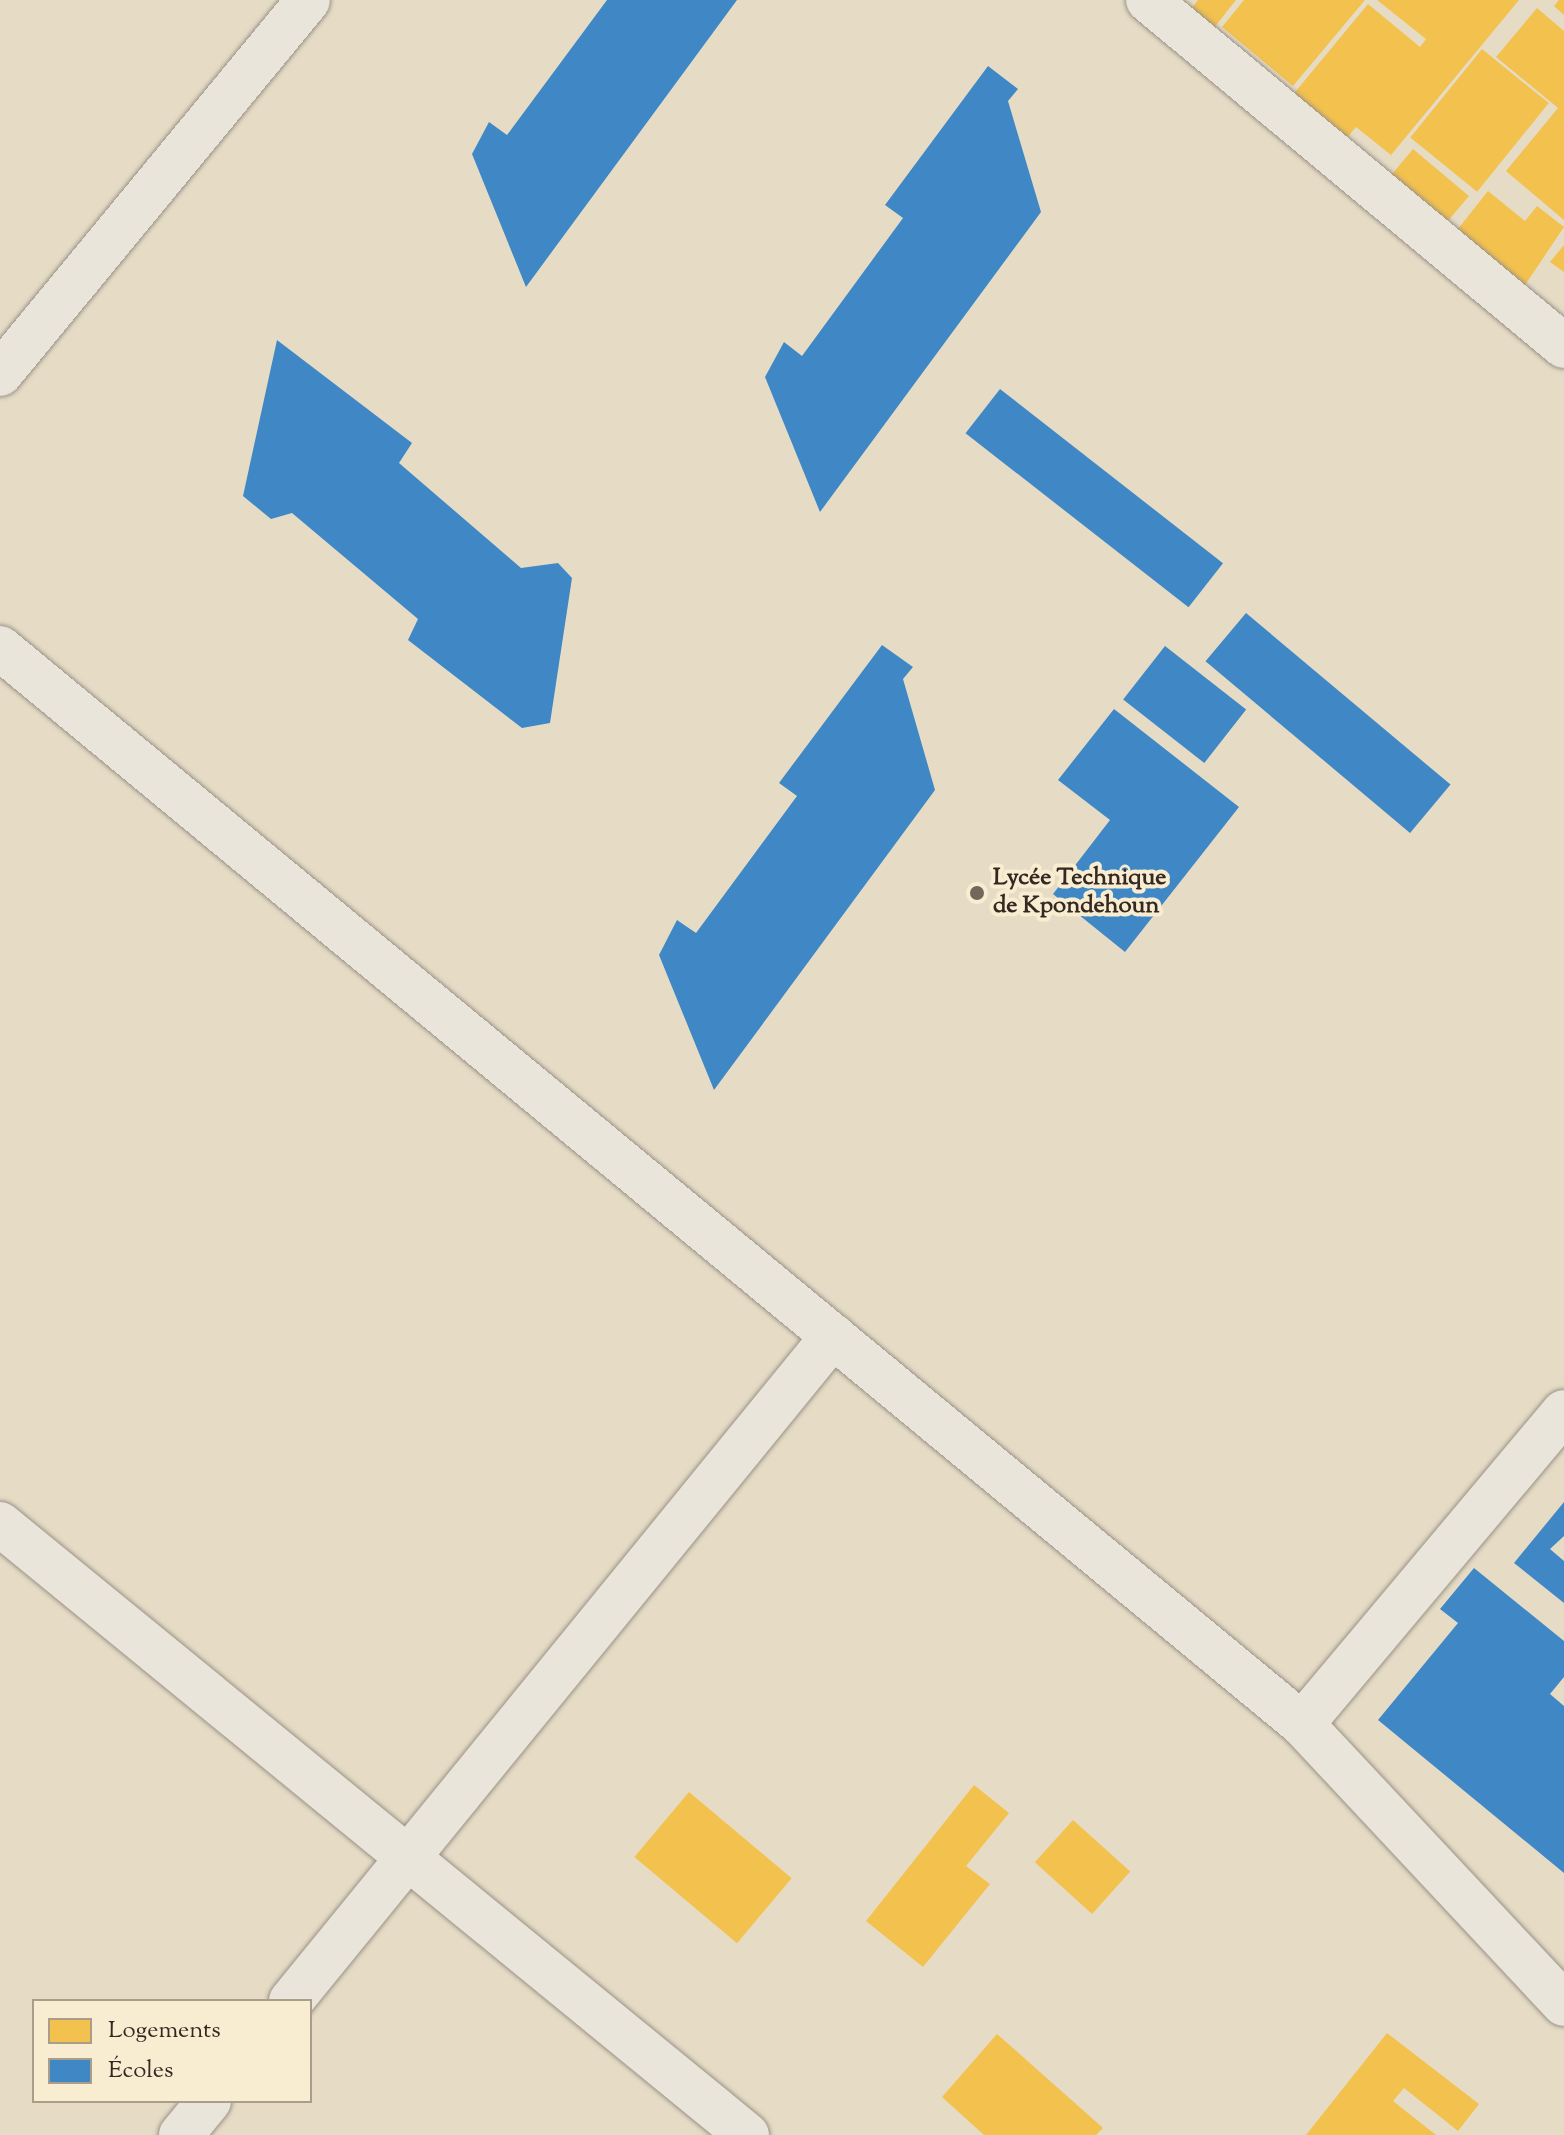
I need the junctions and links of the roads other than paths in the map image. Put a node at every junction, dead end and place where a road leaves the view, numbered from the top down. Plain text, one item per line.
1 (308, 0) edge
2 (1148, 0) edge
3 (1564, 346) edge
4 (0, 374) edge
5 (0, 648) edge
6 (833, 1336) junction
7 (1564, 1412) edge
8 (0, 1524) edge
9 (1302, 1724) junction
10 (408, 1858) junction
11 (293, 1999) edge
12 (1564, 2004) edge
13 (207, 2103) edge
14 (181, 2135) edge
15 (747, 2135) edge

1 - 4 street
2 - 3 street
5 - 6 street
6 - 9 street
6 - 10 street
7 - 9 street
8 - 10 street
9 - 12 street
10 - 11 street
10 - 15 street
13 - 14 street

